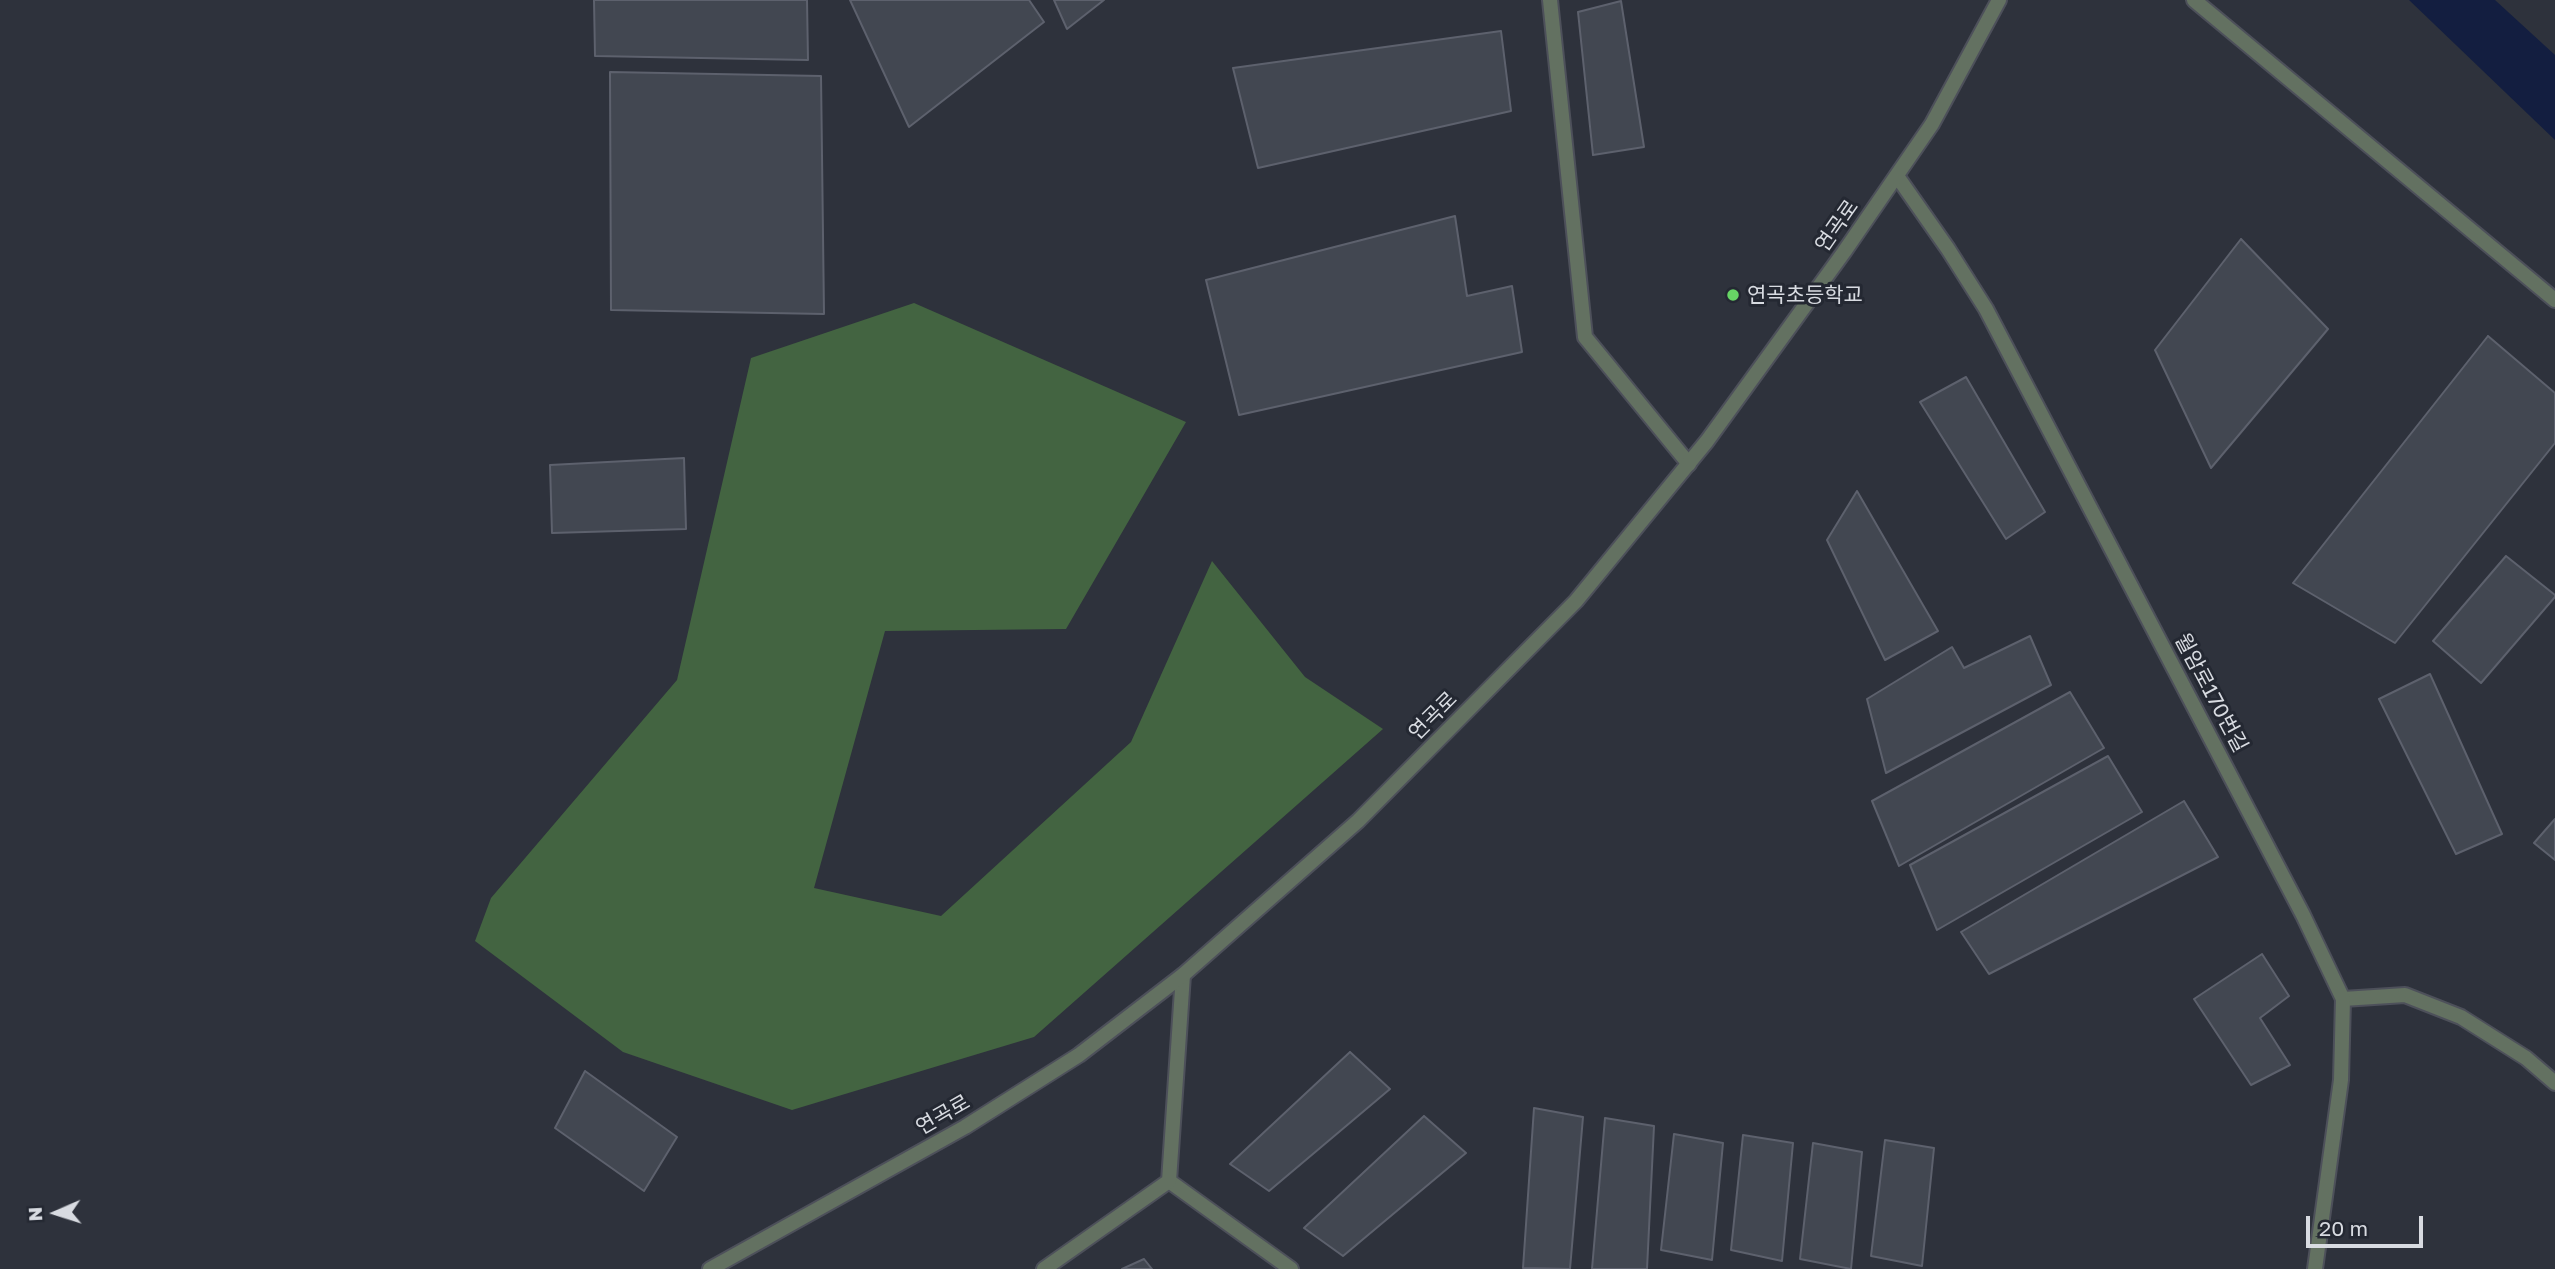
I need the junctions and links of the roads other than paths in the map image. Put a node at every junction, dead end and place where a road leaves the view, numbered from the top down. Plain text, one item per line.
1 (1550, 0) edge
2 (1999, 0) edge
3 (2194, 0) edge
4 (1897, 176) junction
5 (2555, 300) edge
6 (1689, 464) junction
7 (1183, 975) junction
8 (2343, 999) junction
9 (2555, 1083) edge
10 (1169, 1181) junction
11 (732, 1263) edge
12 (710, 1269) edge
13 (1044, 1269) edge
14 (1290, 1269) edge
15 (2315, 1269) edge

1 - 6 street
2 - 4 street, 연곡로
3 - 5 street
4 - 6 street, 연곡로
4 - 8 street, 월암로170번길
6 - 7 street, 연곡로
7 - 10 street
7 - 11 street, 연곡로
8 - 9 street
8 - 15 street, 월암로170번길
10 - 13 street
10 - 14 street
11 - 12 street, 연곡로

